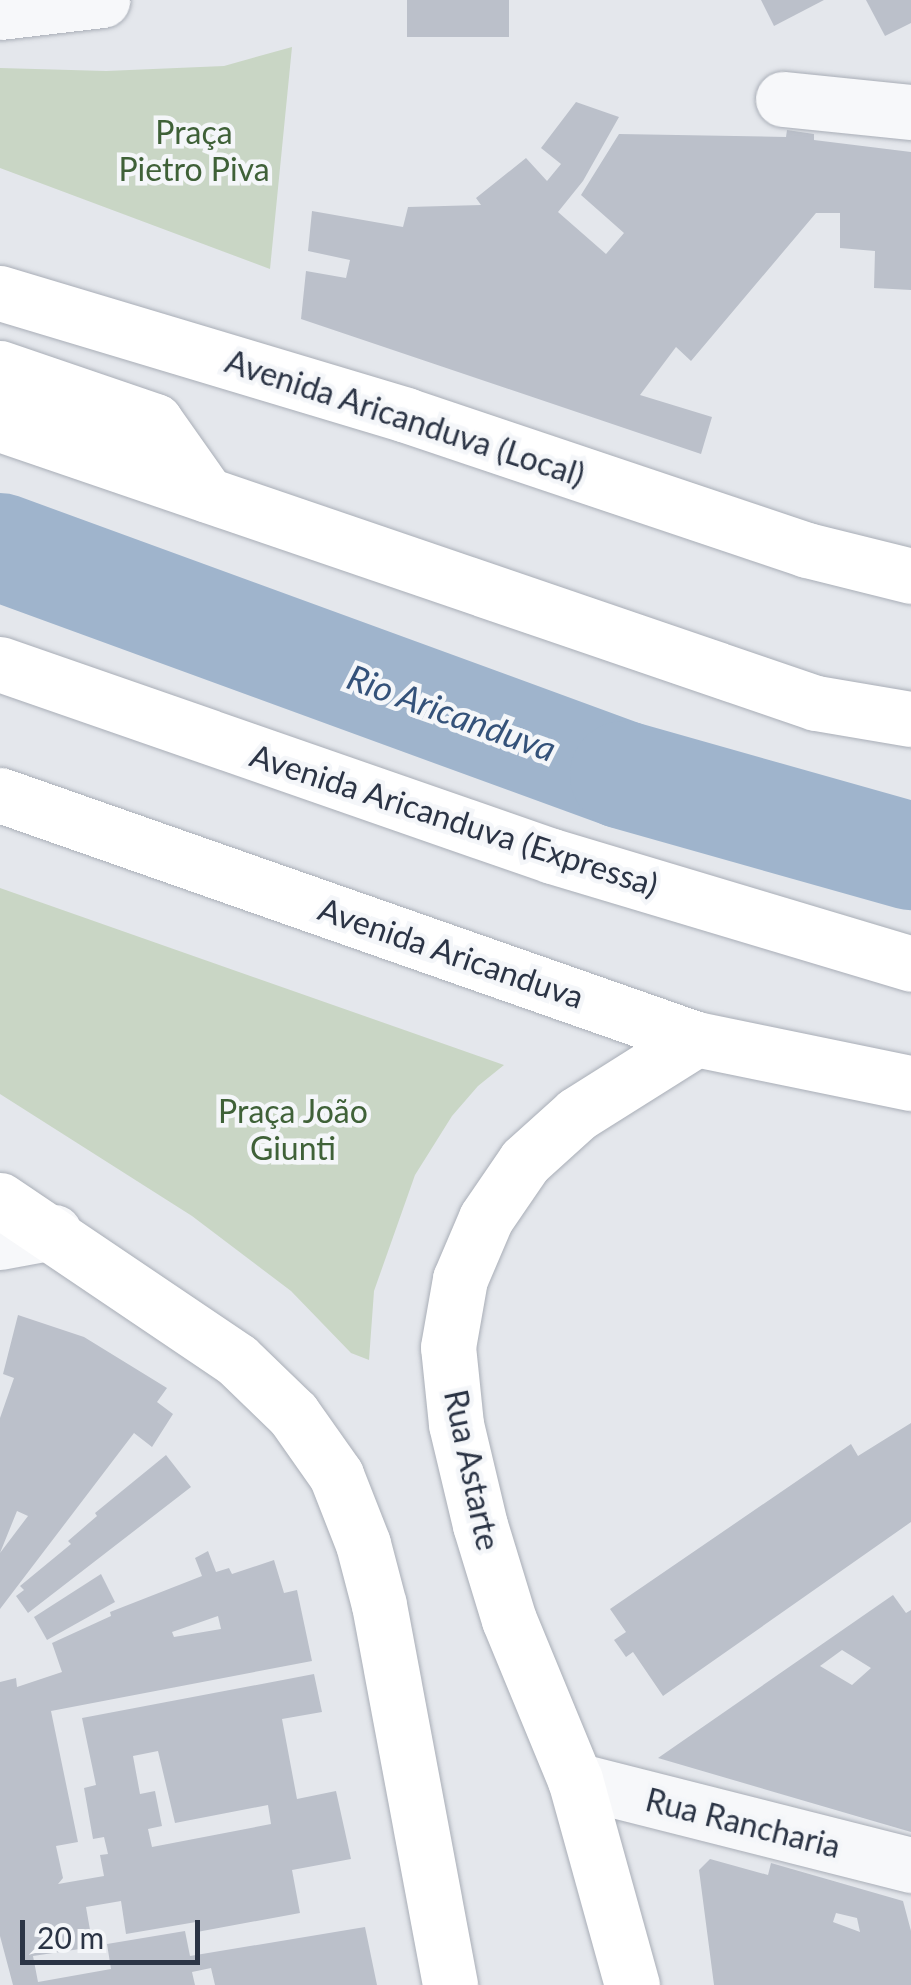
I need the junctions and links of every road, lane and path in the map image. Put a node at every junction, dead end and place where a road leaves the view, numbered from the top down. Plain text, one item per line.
1 (102, 0) edge
2 (0, 12) edge
3 (782, 99) dead end
4 (911, 112) edge
5 (0, 293) edge
6 (0, 368) edge
7 (0, 424) edge
8 (207, 495) junction
9 (911, 576) edge
10 (0, 664) edge
11 (911, 720) edge
12 (0, 795) edge
13 (911, 964) edge
14 (696, 1039) junction
15 (911, 1083) edge
16 (0, 1200) edge
17 (54, 1232) junction
18 (0, 1242) edge
19 (575, 1780) junction
20 (911, 1866) edge
21 (450, 1985) edge
22 (632, 1985) edge

1 - 2 street
3 - 4 street
5 - 9 main road, Avenida Aricanduva (Local)
6 - 8 main road
7 - 8 main road
8 - 11 main road
10 - 13 main road, Avenida Aricanduva (Expressa)
12 - 14 main road, Avenida Aricanduva
14 - 15 main road, Avenida Aricanduva
14 - 19 main road, Rua Astarte
16 - 17 main road
17 - 18 street
17 - 21 main road
19 - 20 street, Rua Rancharia
19 - 22 main road, Rua Astarte

